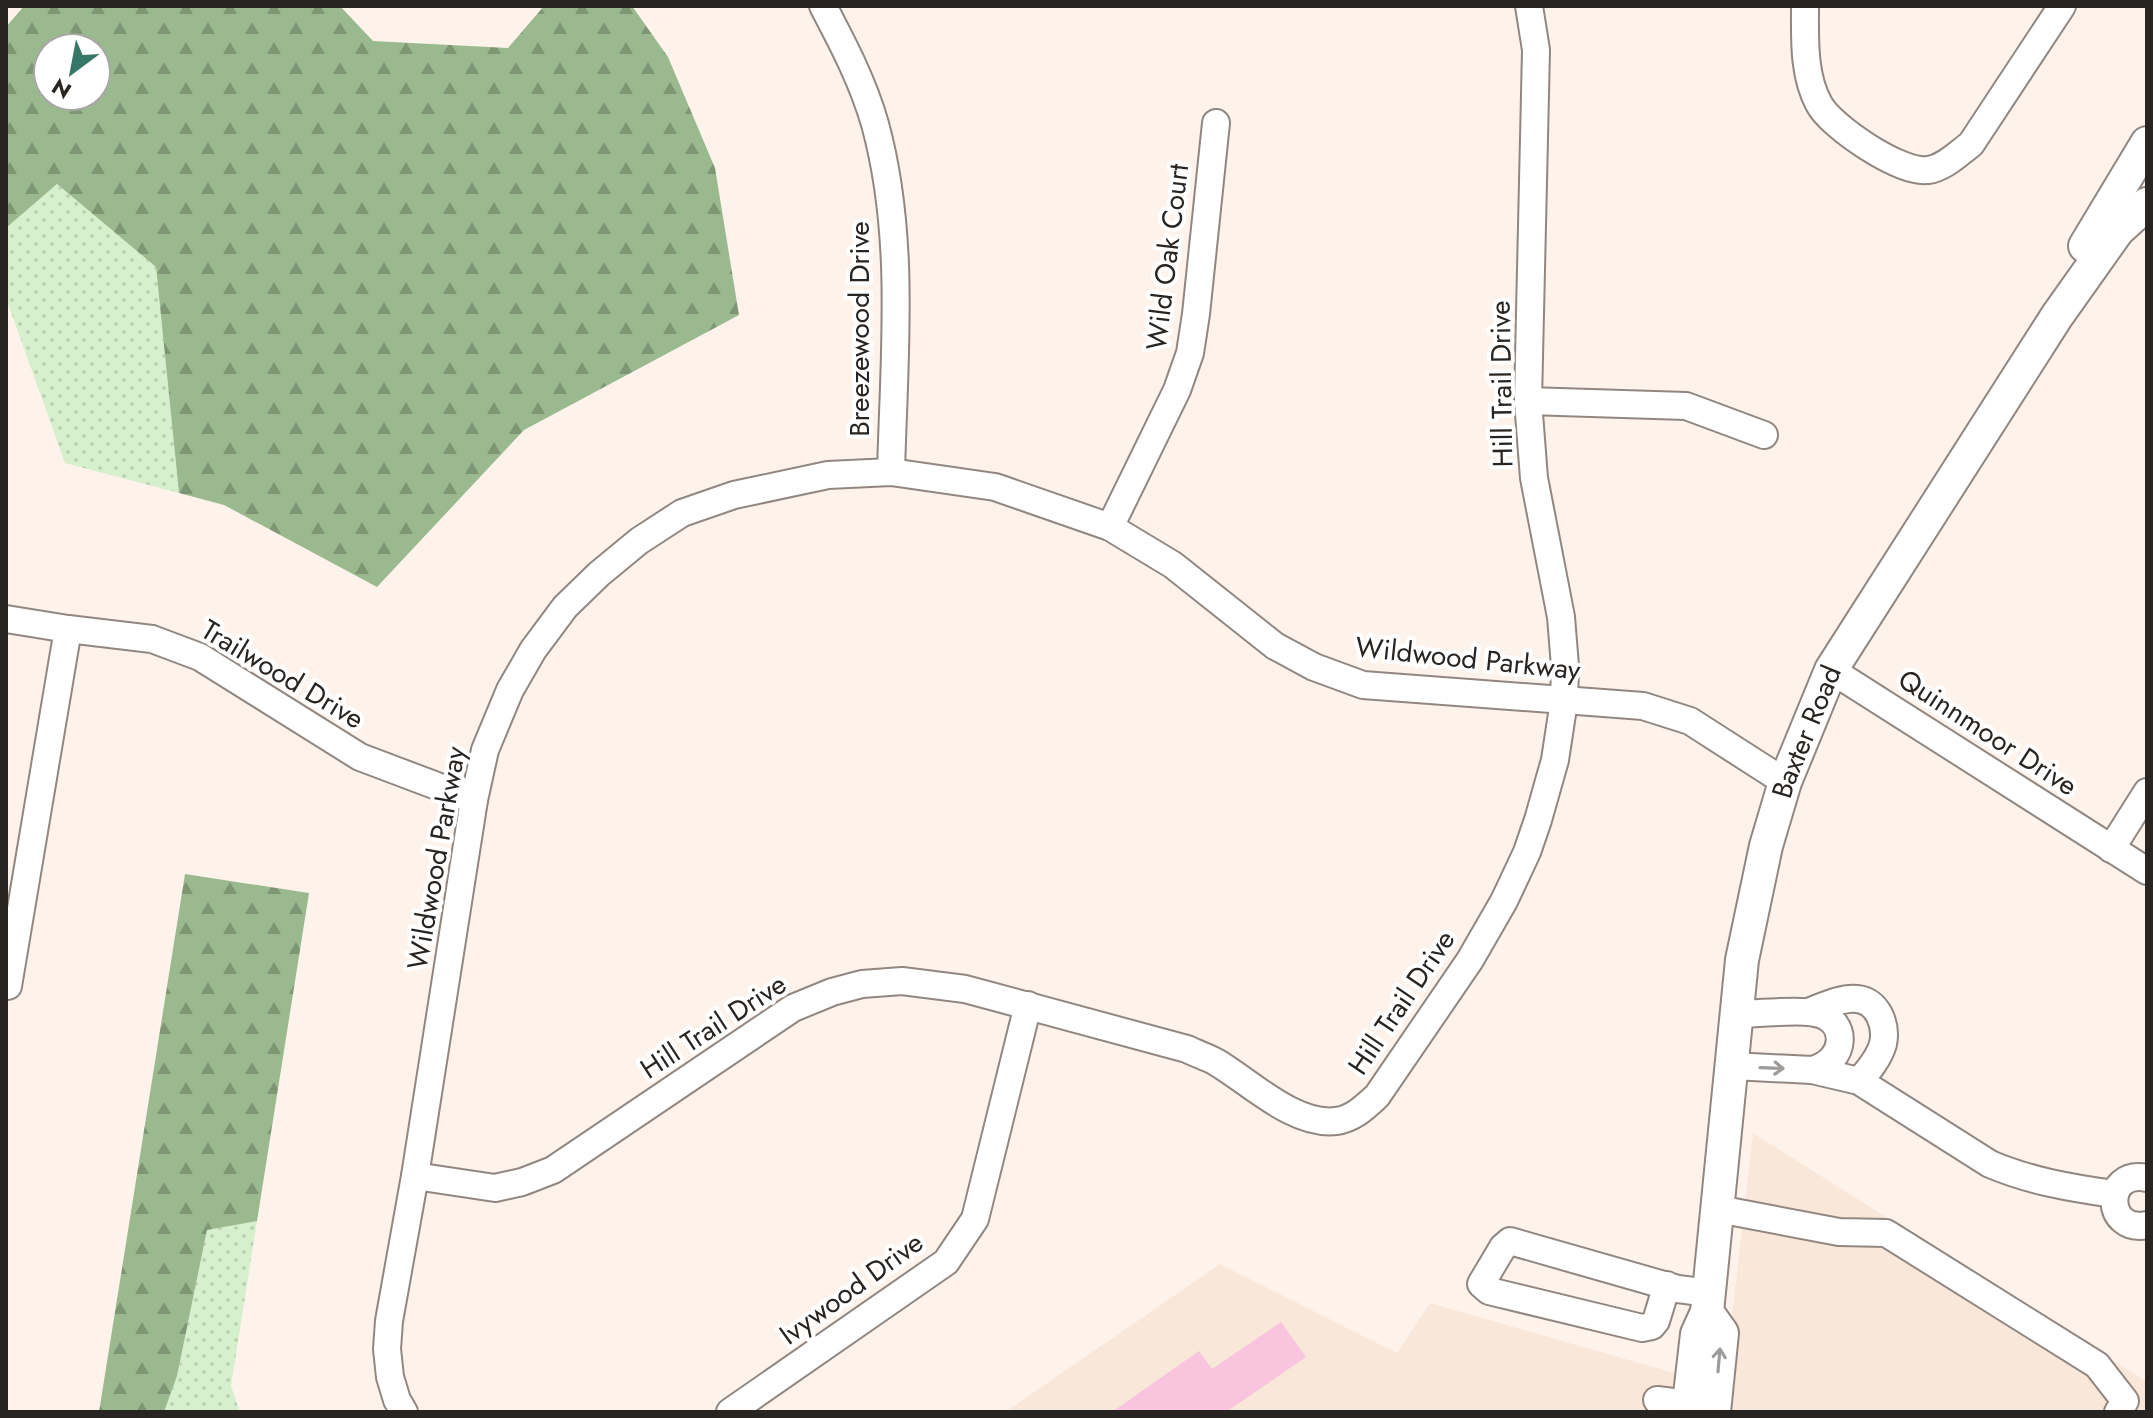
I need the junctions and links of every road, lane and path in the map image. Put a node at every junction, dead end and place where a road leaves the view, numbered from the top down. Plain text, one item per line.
1 (823, 6) edge
2 (1529, 6) edge
3 (1805, 6) edge
4 (2062, 6) edge
5 (1216, 123) dead end
6 (2147, 143) edge
7 (2147, 168) edge
8 (2147, 204) edge
9 (2118, 230) junction
10 (2057, 316) junction
11 (1528, 401) junction
12 (1764, 435) dead end
13 (891, 472) junction
14 (1110, 527) junction
15 (6, 619) edge
16 (68, 629) junction
17 (1831, 670) junction
18 (1564, 701) junction
19 (1785, 782) junction
20 (2147, 792) edge
21 (474, 800) junction
22 (2111, 849) junction
23 (2147, 871) edge
24 (8, 986) dead end
25 (1028, 1005) junction
26 (1808, 1012) junction
27 (1738, 1014) junction
28 (1732, 1066) junction
29 (1812, 1070) junction
30 (1859, 1081) junction
31 (415, 1176) junction
32 (2147, 1178) edge
33 (2114, 1194) junction
34 (1718, 1209) junction
35 (2147, 1225) edge
36 (1667, 1285) junction
37 (1708, 1302) junction
38 (1687, 1407) edge
39 (404, 1412) edge
40 (730, 1412) edge
41 (2118, 1412) edge

1 - 13 street, Breezewood Drive
2 - 11 street, Hill Trail Drive
3 - 4 street
5 - 14 street, Wild Oak Court
6 - 10 main road
7 - 9 main road, Baxter Road
8 - 9 main road, Baxter Road
9 - 10 main road, Baxter Road
10 - 17 main road, Baxter Road
11 - 12 street
11 - 18 street, Hill Trail Drive
13 - 14 street, Wildwood Parkway
13 - 21 street, Wildwood Parkway
14 - 18 street, Wildwood Parkway
15 - 16 street, Trailwood Drive
16 - 21 street, Trailwood Drive
16 - 24 street
17 - 19 main road, Baxter Road
17 - 22 street, Quinnmoor Drive
18 - 19 street, Wildwood Parkway
18 - 25 street, Hill Trail Drive
19 - 27 main road, Baxter Road
20 - 22 street
21 - 31 street, Wildwood Parkway
22 - 23 street, Quinnmoor Drive
25 - 31 street, Hill Trail Drive
25 - 40 street, Ivywood Drive
26 - 27 street
26 - 29 street
26 - 30 street
27 - 28 main road, Baxter Road
28 -> 29 street
28 - 34 main road, Baxter Road
29 - 30 street
30 - 33 street
31 - 39 street, Wildwood Parkway
32 - 33 street
33 - 35 street
34 - 37 main road, Baxter Road
34 - 41 street
36 - 36 street
36 - 37 street
37 - 38 main road, Baxter Road

